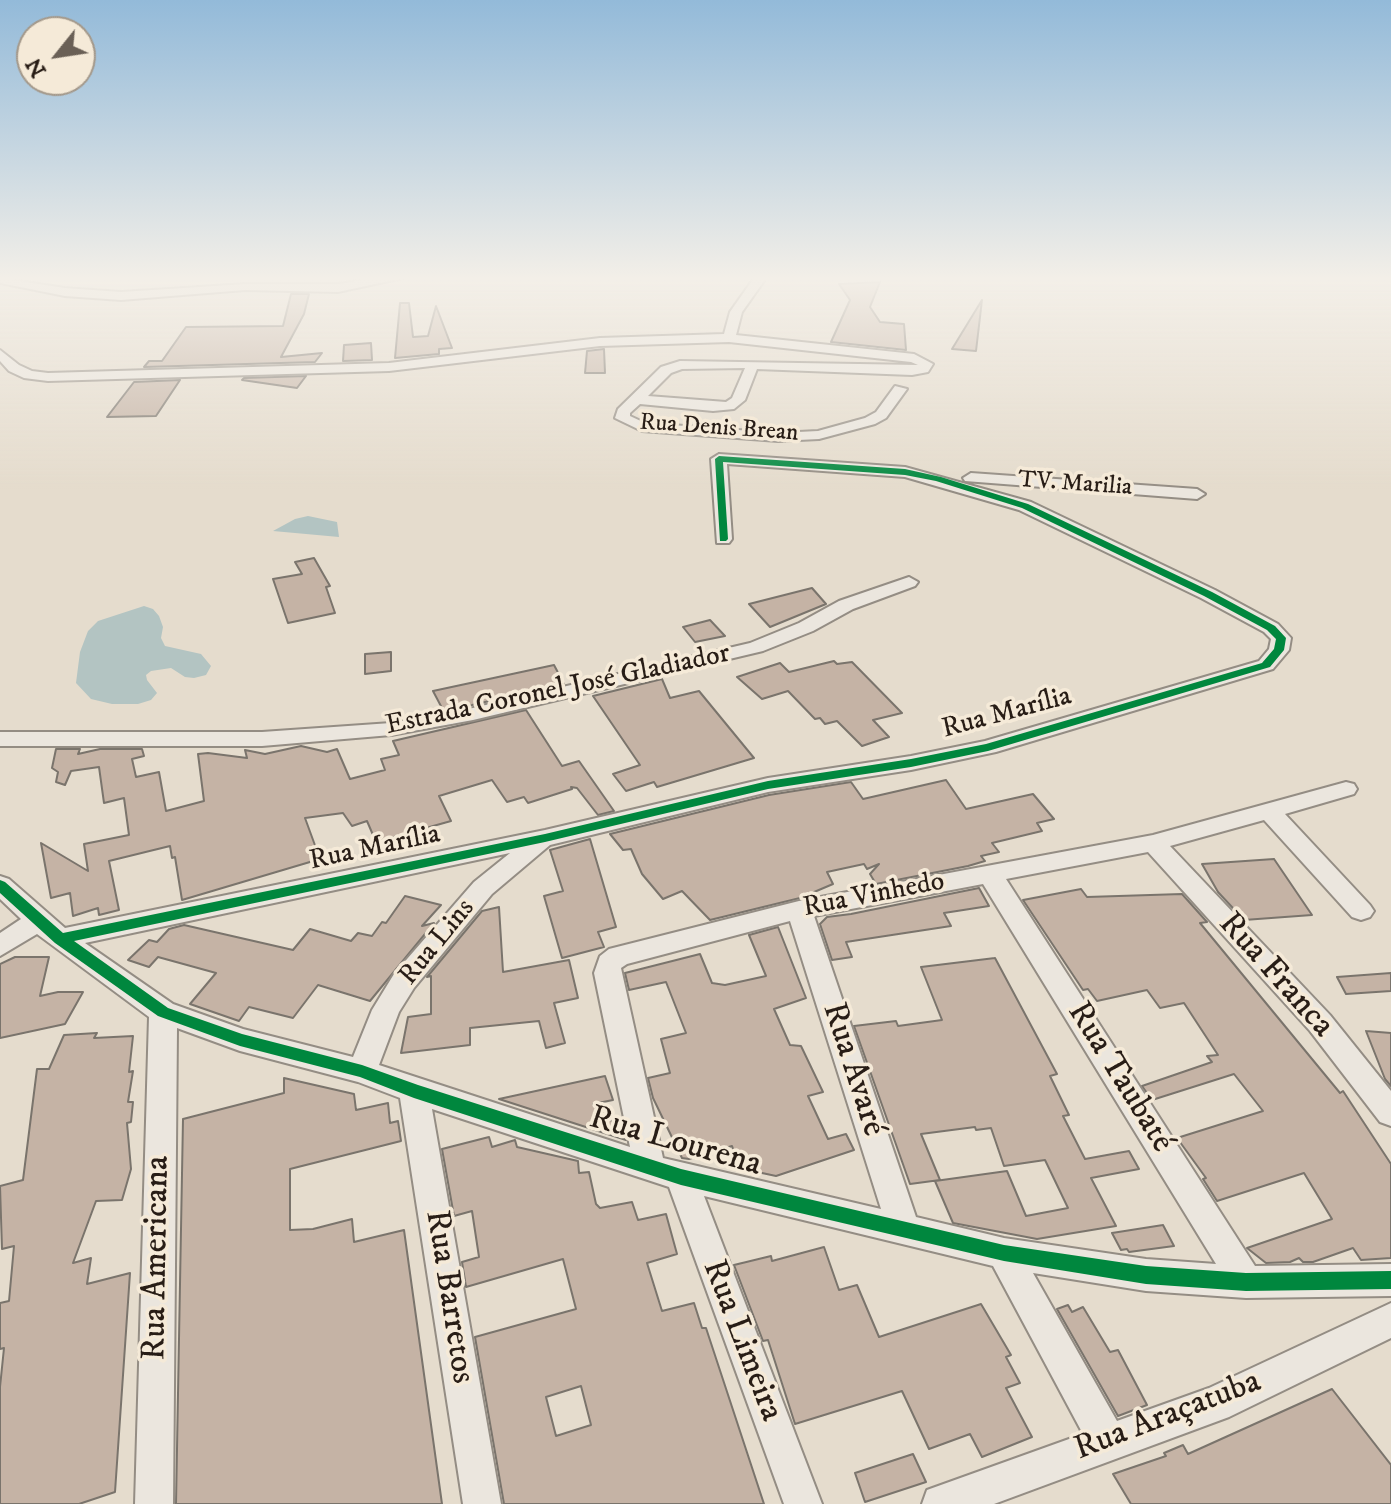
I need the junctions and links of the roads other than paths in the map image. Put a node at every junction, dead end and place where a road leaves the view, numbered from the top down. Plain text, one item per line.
1 (548, 348) edge
2 (823, 348) edge
3 (0, 354) edge
4 (751, 369) dead end
5 (900, 389) dead end
6 (637, 399) junction
7 (712, 440) dead end
8 (719, 459) junction
9 (905, 472) junction
10 (1197, 494) dead end
11 (723, 539) dead end
12 (909, 582) dead end
13 (0, 739) edge
14 (1346, 789) dead end
15 (1269, 811) junction
16 (545, 838) junction
17 (1153, 843) junction
18 (990, 875) junction
19 (0, 885) edge
20 (799, 910) junction
21 (1361, 911) dead end
22 (48, 930) junction
23 (0, 946) edge
24 (163, 1012) junction
25 (362, 1071) junction
26 (414, 1091) junction
27 (1391, 1113) edge
28 (666, 1173) junction
29 (904, 1230) junction
30 (1004, 1253) junction
31 (1391, 1280) edge
32 (1246, 1282) junction
33 (1391, 1320) edge
34 (1108, 1442) junction
35 (154, 1504) edge
36 (482, 1504) edge
37 (803, 1504) edge
38 (941, 1504) edge

1 - 3 street
2 - 6 street, Rua Denis Brean
4 - 6 street
5 - 6 street, Rua Denis Brean
7 - 8 street
8 - 9 street, Rua Marília
8 - 11 street
9 - 10 street, TV. Marilia
9 - 16 street, Rua Marília
12 - 13 street, Estrada Coronel José Gladiador
14 - 15 street, Rua Vinhedo
15 - 17 street, Rua Vinhedo
15 - 21 street
16 - 22 street, Rua Marília
16 - 25 street, Rua Lins
17 - 18 street, Rua Vinhedo
17 - 27 street, Rua Franca
18 - 20 street, Rua Vinhedo
18 - 32 street, Rua Taubaté
19 - 22 street, Rua Lourena
20 - 28 street, Rua Vinhedo
20 - 29 street, Rua Avaré
22 - 23 street
22 - 24 street, Rua Lourena
24 - 25 street, Rua Lourena
24 - 35 street, Rua Americana
25 - 26 street, Rua Lourena
26 - 28 street, Rua Lourena
26 - 36 street, Rua Barretos
28 - 29 street, Rua Lourena
28 - 37 street, Rua Limeira
29 - 30 street, Rua Lourena
30 - 32 street, Rua Lourena
30 - 34 street
31 - 32 street, Rua Lourena
33 - 34 street, Rua Araçatuba
34 - 38 street, Rua Araçatuba

